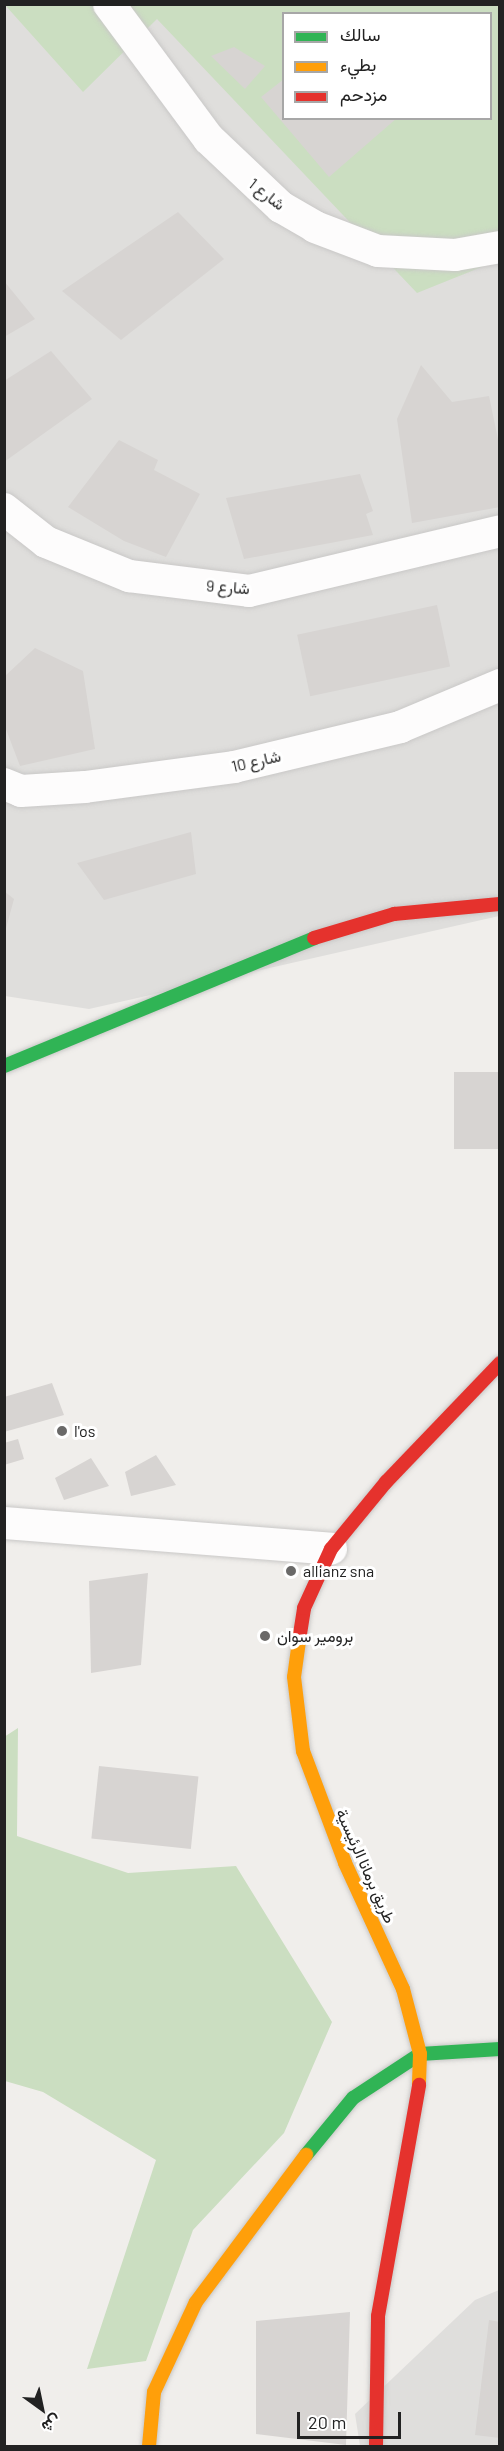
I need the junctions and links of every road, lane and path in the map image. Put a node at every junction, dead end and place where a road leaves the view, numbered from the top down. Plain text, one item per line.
1 (109, 4) edge
2 (500, 247) edge
3 (4, 508) edge
4 (500, 531) edge
5 (500, 685) edge
6 (4, 784) edge
7 (500, 904) edge
8 (4, 1066) edge
9 (500, 1363) edge
10 (4, 1522) edge
11 (331, 1549) junction
12 (500, 2049) edge
13 (420, 2054) junction
14 (149, 2446) edge
15 (376, 2446) edge

1 - 2 street, شارع 1
3 - 4 street, شارع 9
5 - 6 street, شارع 10
7 - 8 main road
9 - 11 main road, طريق برمانا الرئيسية
10 - 11 street
11 - 13 main road, طريق برمانا الرئيسية
12 - 13 main road
13 - 14 main road
13 - 15 main road, طريق برمانا الرئيسية

